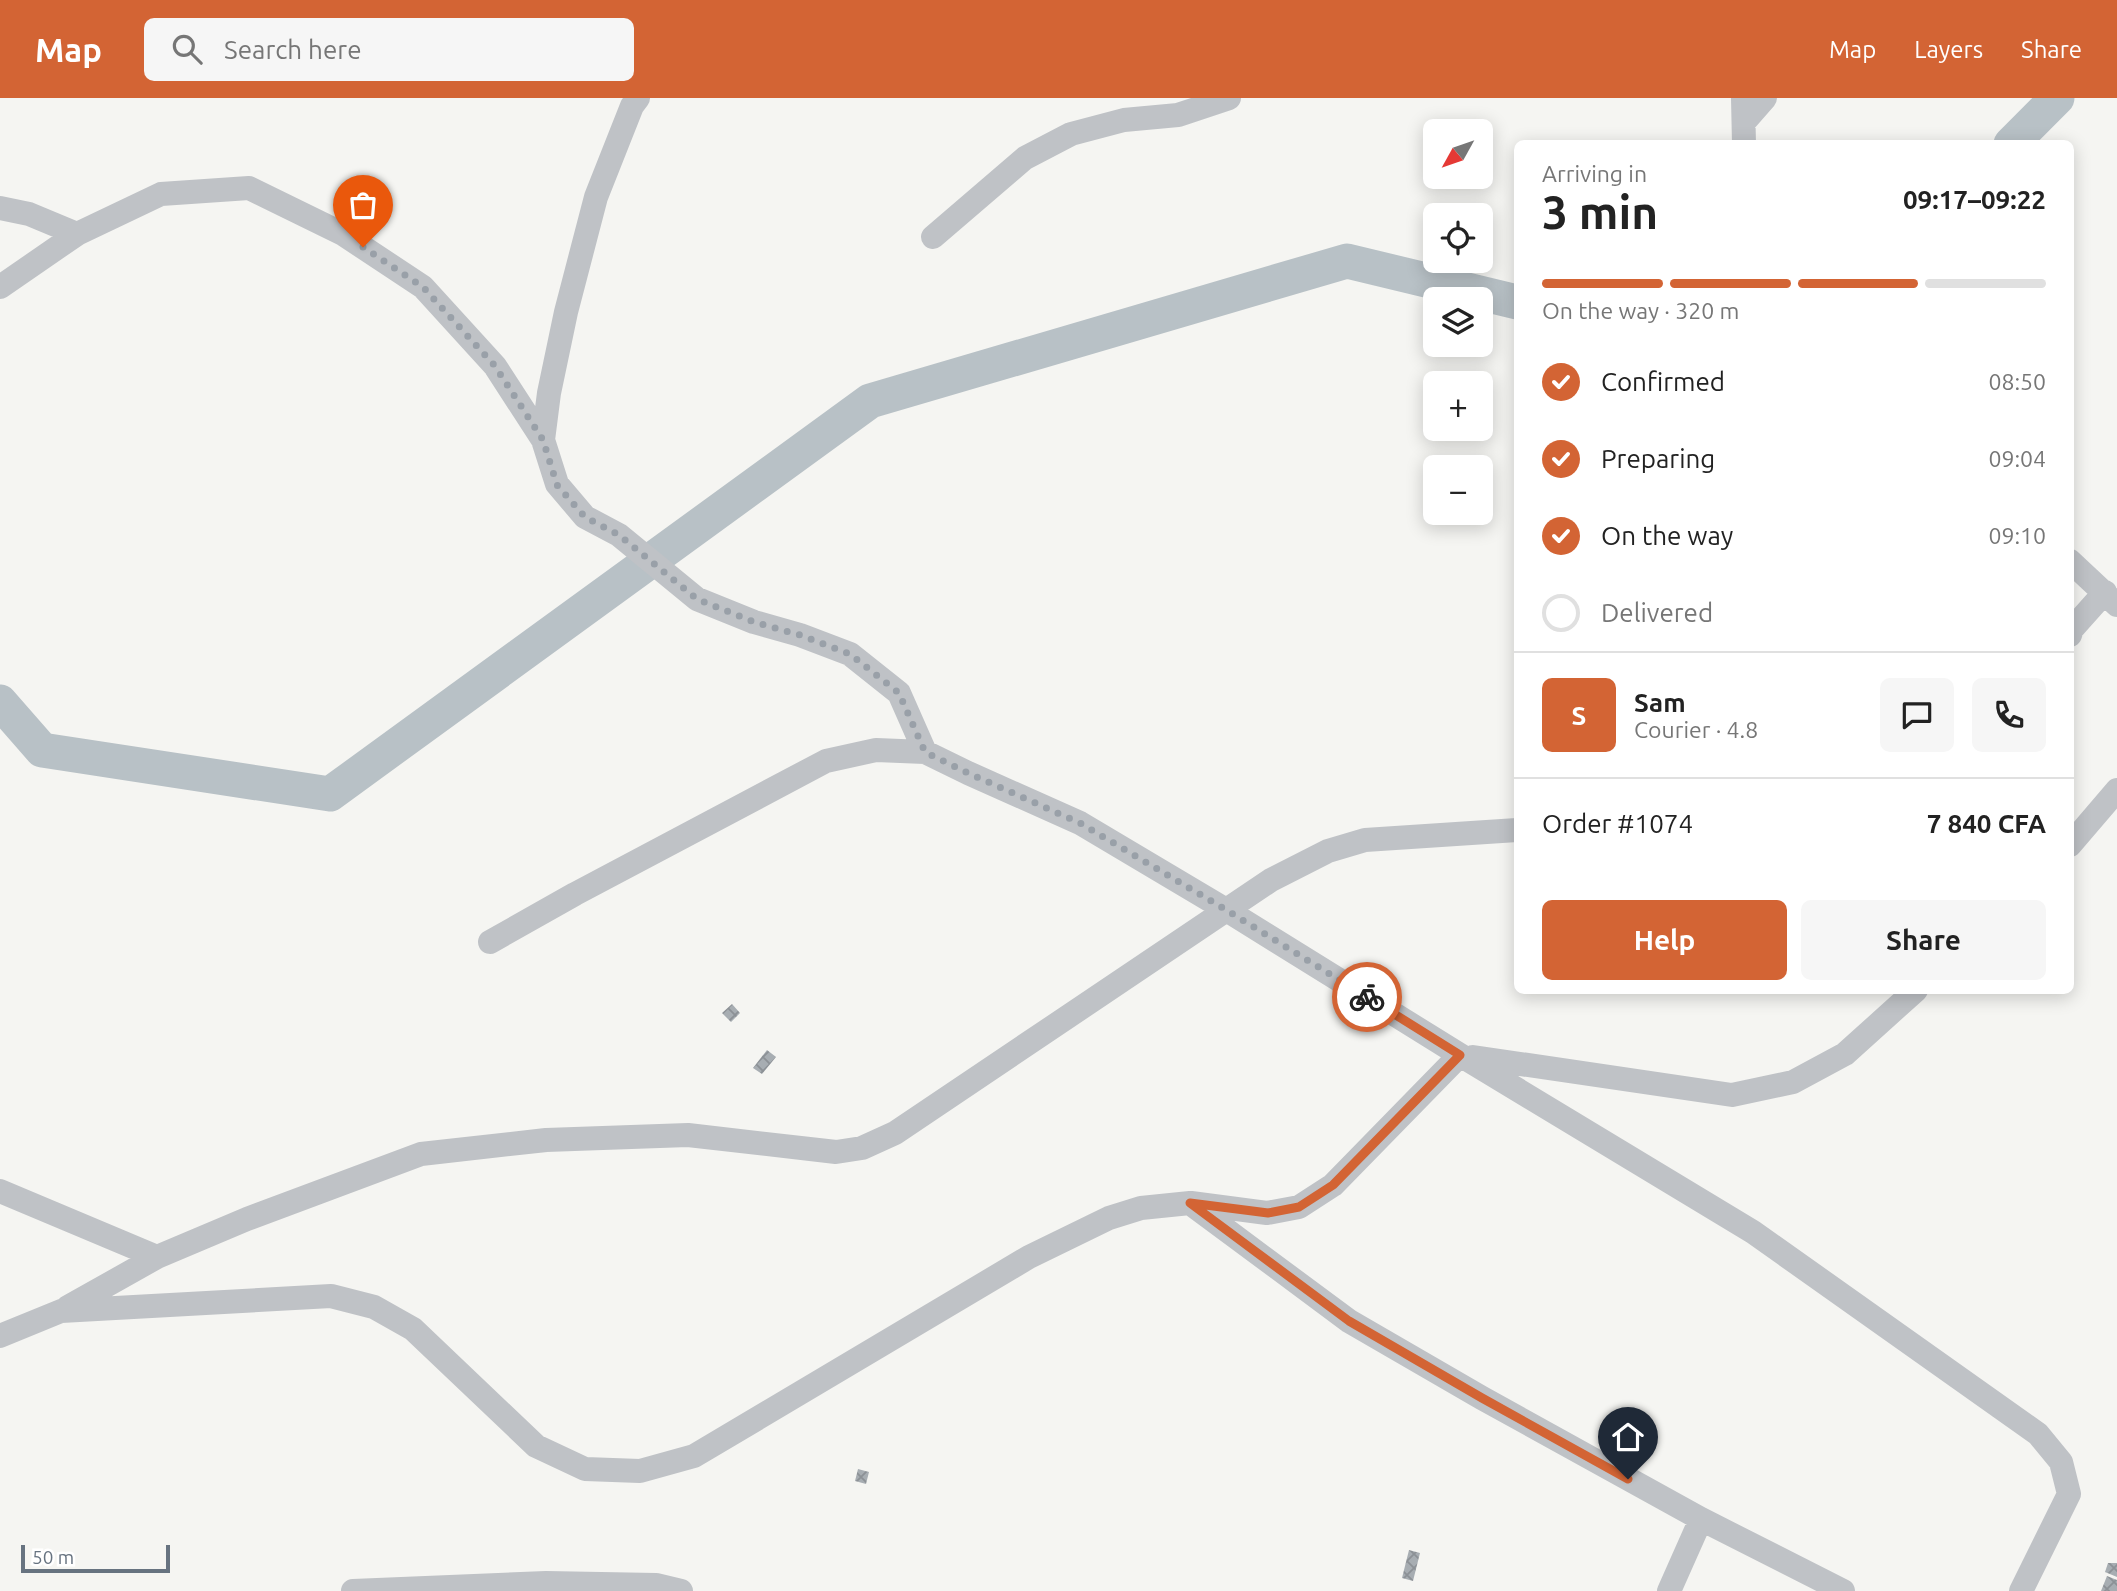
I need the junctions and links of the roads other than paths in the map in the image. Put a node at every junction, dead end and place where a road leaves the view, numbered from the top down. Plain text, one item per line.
1 (638, 98) edge
2 (1229, 98) edge
3 (1765, 98) edge
4 (1744, 121) edge
5 (0, 208) edge
6 (77, 234) junction
7 (933, 237) dead end
8 (0, 287) edge
9 (543, 440) junction
10 (2074, 565) edge
11 (2111, 598) edge
12 (2074, 627) edge
13 (925, 752) junction
14 (2117, 790) edge
15 (1514, 830) edge
16 (2074, 840) edge
17 (1228, 911) junction
18 (490, 942) dead end
19 (1912, 994) edge
20 (1460, 1055) junction
21 (0, 1191) edge
22 (1190, 1203) junction
23 (157, 1257) junction
24 (61, 1311) junction
25 (0, 1336) edge
26 (1701, 1519) junction
27 (651, 1588) edge
28 (354, 1591) edge
29 (681, 1591) edge
30 (1669, 1591) edge
31 (1843, 1591) edge
32 (2021, 1591) edge

1 - 9 street
2 - 7 street
3 - 4 street
5 - 6 street
6 - 8 street
6 - 9 street
9 - 13 street
10 - 11 street
11 - 12 street
13 - 17 street
13 - 18 street
14 - 16 street
15 - 17 street
17 - 20 street
17 - 23 street
19 - 20 street
20 - 22 street
20 - 32 street
21 - 23 street
22 - 24 street
22 - 26 street
23 - 24 street
24 - 25 street
26 - 30 street
26 - 31 street
27 - 28 street
27 - 29 street

